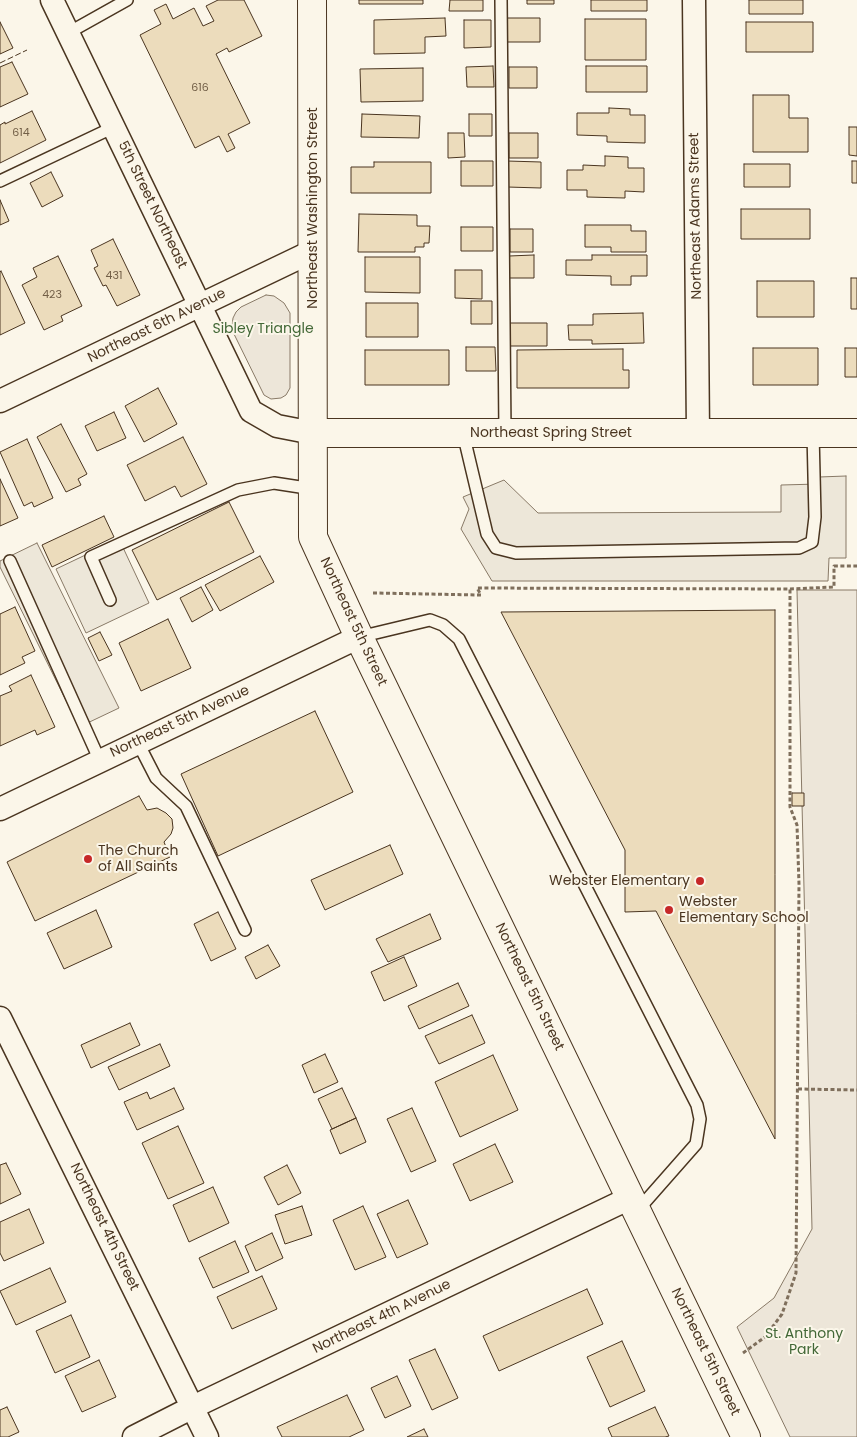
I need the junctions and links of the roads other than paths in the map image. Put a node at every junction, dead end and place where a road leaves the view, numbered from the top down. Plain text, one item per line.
1 (52, 0) edge
2 (127, 0) edge
3 (312, 0) edge
4 (501, 0) edge
5 (694, 0) edge
6 (68, 33) junction
7 (114, 127) junction
8 (0, 181) edge
9 (313, 251) junction
10 (200, 306) junction
11 (0, 401) edge
12 (251, 411) joint
13 (313, 433) junction
14 (463, 433) junction
15 (505, 433) junction
16 (698, 433) junction
17 (813, 433) junction
18 (857, 433) edge
19 (313, 489) junction
20 (313, 537) joint
21 (10, 561) dead end
22 (110, 600) dead end
23 (359, 637) junction
24 (138, 743) junction
25 (100, 761) junction
26 (0, 809) edge
27 (245, 930) dead end
28 (0, 1018) edge
29 (633, 1204) junction
30 (193, 1407) junction
31 (134, 1437) edge
32 (207, 1437) edge
33 (746, 1437) edge

1 - 6 street, 5th Street Northeast
2 - 6 lane
3 - 9 street, Northeast Washington Street
4 - 15 lane
5 - 16 street, Northeast Adams Street
6 - 7 street, 5th Street Northeast
7 - 8 lane
7 - 10 street, 5th Street Northeast
9 - 10 street, Northeast 6th Avenue
9 - 13 street, Northeast Washington Street
10 - 11 street, Northeast 6th Avenue
10 - 12 street, 5th Street Northeast
12 - 13 street, Northeast Spring Street
13 - 14 street, Northeast Spring Street
13 - 19 street, Northeast Washington Street
14 - 15 street, Northeast Spring Street
14 - 17 lane
15 - 16 street, Northeast Spring Street
16 - 17 street, Northeast Spring Street
17 - 18 street, Northeast Spring Street
19 - 20 street, Northeast Washington Street
19 - 22 lane
20 - 23 street, Northeast 5th Street
21 - 25 lane
23 - 24 street, Northeast 5th Avenue
23 - 29 street, Northeast 5th Street
23 - 29 lane
24 - 25 street, Northeast 5th Avenue
24 - 27 lane
25 - 26 street, Northeast 5th Avenue
28 - 30 street, Northeast 4th Street
29 - 30 street, Northeast 4th Avenue
29 - 33 street, Northeast 5th Street
30 - 31 street, Northeast 4th Avenue
30 - 32 street, Northeast 4th Street

